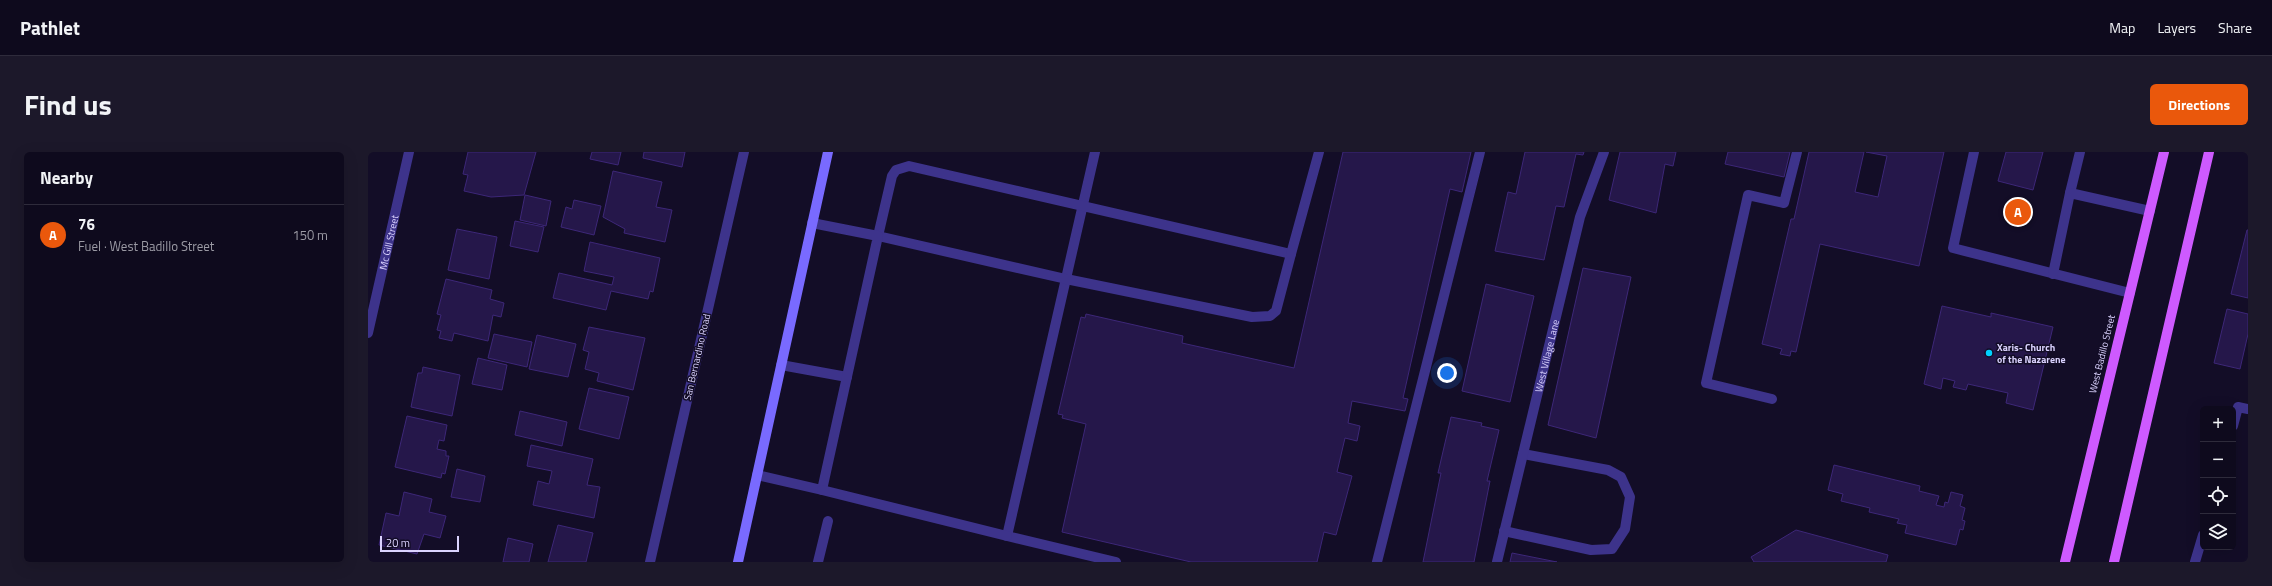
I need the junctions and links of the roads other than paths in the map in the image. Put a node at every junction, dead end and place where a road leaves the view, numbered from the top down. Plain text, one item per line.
1 (409, 152) edge
2 (744, 152) edge
3 (828, 152) edge
4 (1095, 152) edge
5 (1319, 152) edge
6 (1480, 152) edge
7 (1604, 152) edge
8 (1797, 152) edge
9 (1974, 152) edge
10 (2080, 152) edge
11 (2164, 152) edge
12 (2209, 152) edge
13 (2070, 193) junction
14 (1082, 207) junction
15 (2150, 211) junction
16 (812, 223) junction
17 (878, 236) junction
18 (1291, 254) junction
19 (2053, 274) junction
20 (1066, 279) junction
21 (2130, 293) junction
22 (368, 334) edge
23 (781, 365) junction
24 (847, 376) junction
25 (1772, 399) dead end
26 (2248, 409) edge
27 (2236, 415) edge
28 (1523, 454) junction
29 (757, 475) junction
30 (822, 490) junction
31 (828, 521) dead end
32 (1504, 531) junction
33 (1007, 536) junction
34 (2200, 544) edge
35 (650, 562) edge
36 (738, 562) edge
37 (818, 562) edge
38 (1116, 562) edge
39 (1377, 562) edge
40 (1497, 562) edge
41 (2065, 562) edge
42 (2114, 562) edge
43 (2195, 562) edge

1 - 22 street, Mc Gill Street
2 - 35 street, San Bernardino Road
3 - 16 main road
4 - 14 street
5 - 18 street
6 - 39 street
7 - 28 street, West Village Lane
8 - 25 street
9 - 19 street
10 - 13 street
11 - 15 main road, West Badillo Street
12 - 42 main road
13 - 15 street
13 - 19 street
14 - 17 street
14 - 18 street
14 - 20 street
15 - 21 main road, West Badillo Street
16 - 17 street
16 - 23 main road
17 - 20 street
17 - 24 street
18 - 20 street
19 - 21 street
20 - 33 street
21 - 41 main road, West Badillo Street
23 - 24 street
23 - 29 main road
24 - 30 street
26 - 27 street
28 - 32 street, West Village Lane
28 - 32 street
29 - 30 street
29 - 36 main road
30 - 33 street
31 - 37 street
32 - 40 street, West Village Lane
33 - 38 street
34 - 43 street

